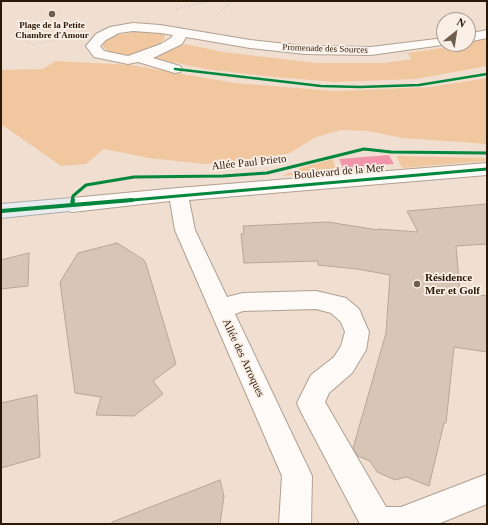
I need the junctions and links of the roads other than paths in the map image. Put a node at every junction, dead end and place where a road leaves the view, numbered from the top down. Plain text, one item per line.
1 (182, 34) junction
2 (487, 34) edge
3 (476, 36) edge
4 (436, 43) edge
5 (139, 58) junction
6 (175, 69) dead end
7 (487, 169) edge
8 (178, 194) junction
9 (72, 205) joint
10 (1, 211) edge
11 (220, 309) junction
12 (487, 489) edge
13 (295, 524) edge

1 - 4 street, Promenade des Sources
1 - 5 street, Promenade des Sources
1 - 5 street, Promenade des Sources
2 - 3 street
5 - 6 street, Promenade des Sources
7 - 8 street, Boulevard de la Mer
8 - 9 street, Boulevard de la Mer
8 - 11 street, Allée des Arroques
9 - 10 main road, Boulevard de la Mer
11 - 12 street
11 - 13 street, Allée des Arroques

